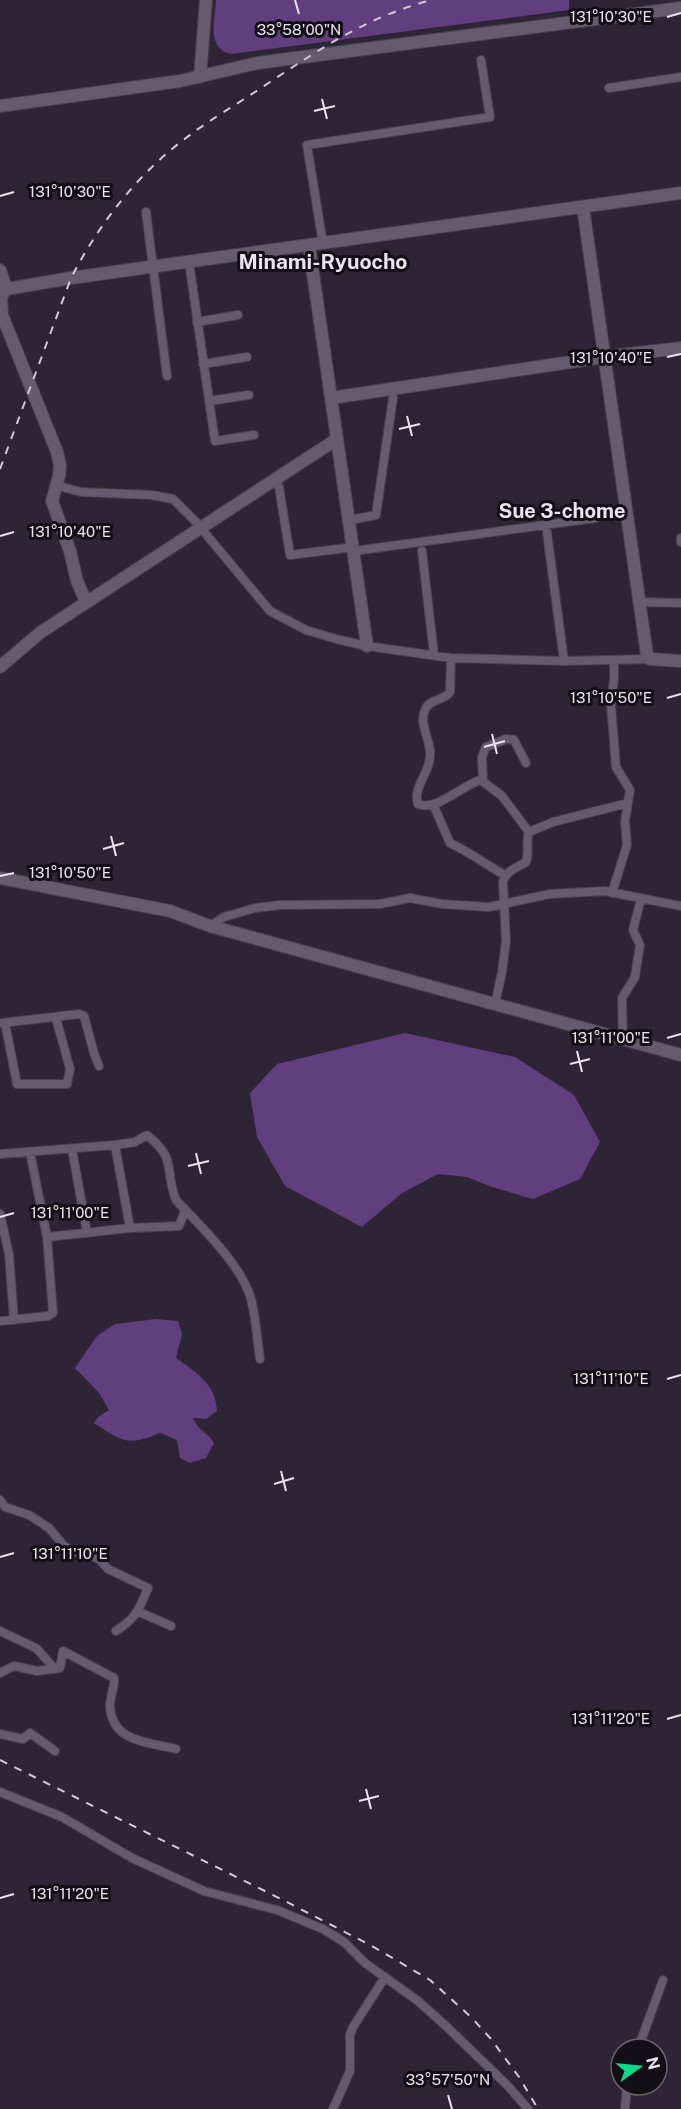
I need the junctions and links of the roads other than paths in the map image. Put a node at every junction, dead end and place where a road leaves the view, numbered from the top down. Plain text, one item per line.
1 (206, 0) edge
2 (681, 8) edge
3 (482, 60) dead end
4 (200, 77) junction
5 (681, 77) edge
6 (609, 88) dead end
7 (0, 106) edge
8 (681, 193) edge
9 (583, 207) junction
10 (146, 212) dead end
11 (323, 244) junction
12 (309, 246) junction
13 (189, 262) junction
14 (153, 267) junction
15 (0, 270) edge
16 (3, 289) edge
17 (238, 315) dead end
18 (197, 322) junction
19 (681, 348) edge
20 (247, 357) dead end
21 (604, 357) junction
22 (203, 364) junction
23 (167, 375) dead end
24 (249, 395) dead end
25 (331, 398) junction
26 (393, 398) dead end
27 (209, 401) junction
28 (254, 435) dead end
29 (337, 439) junction
30 (274, 480) junction
31 (55, 485) junction
32 (596, 518) dead end
33 (350, 520) junction
34 (546, 525) junction
35 (200, 528) junction
36 (354, 549) junction
37 (422, 551) dead end
38 (86, 602) junction
39 (640, 602) junction
40 (681, 603) edge
41 (367, 646) junction
42 (434, 655) junction
43 (451, 658) junction
44 (650, 659) junction
45 (614, 660) junction
46 (681, 660) edge
47 (564, 661) junction
48 (0, 667) edge
49 (526, 763) dead end
50 (483, 781) junction
51 (628, 803) junction
52 (433, 804) junction
53 (529, 832) junction
54 (458, 856) dead end
55 (484, 864) junction
56 (505, 875) junction
57 (0, 878) edge
58 (612, 893) junction
59 (641, 898) junction
60 (504, 905) junction
61 (681, 906) edge
62 (210, 926) junction
63 (495, 1004) junction
64 (56, 1018) junction
65 (2, 1023) edge
66 (623, 1039) junction
67 (681, 1055) edge
68 (99, 1066) dead end
69 (115, 1145) junction
70 (72, 1149) junction
71 (30, 1152) junction
72 (0, 1154) edge
73 (185, 1211) junction
74 (0, 1214) edge
75 (130, 1228) junction
76 (87, 1233) junction
77 (47, 1237) junction
78 (14, 1320) junction
79 (0, 1321) edge
80 (260, 1359) dead end
81 (0, 1500) edge
82 (139, 1612) junction
83 (171, 1626) dead end
84 (0, 1631) edge
85 (116, 1631) dead end
86 (55, 1669) junction
87 (0, 1672) edge
88 (0, 1734) edge
89 (176, 1749) dead end
90 (55, 1751) dead end
91 (0, 1792) edge
92 (385, 1977) junction
93 (663, 1980) dead end
94 (642, 2037) edge
95 (333, 2109) edge
96 (528, 2109) edge

1 - 4 street
2 - 4 street
3 - 11 street
4 - 7 street
5 - 6 street
8 - 9 street
9 - 11 street
9 - 21 street
10 - 14 street
11 - 12 street
12 - 13 street
12 - 25 street
13 - 14 street
13 - 18 street
14 - 16 street
14 - 23 street
15 - 16 street
16 - 31 street
17 - 18 street
18 - 22 street
19 - 21 street
20 - 22 street
21 - 25 street
21 - 39 street
22 - 27 street
24 - 27 street
25 - 29 street
26 - 33 street
27 - 28 street
29 - 30 street
29 - 33 street
30 - 35 street
30 - 36 street
31 - 35 street
31 - 38 street
32 - 34 street
33 - 36 street
34 - 36 street
34 - 47 street
35 - 38 street
35 - 41 street
36 - 41 street
37 - 42 street
38 - 48 street
39 - 40 street
39 - 44 street
41 - 42 street
42 - 43 street
43 - 47 street
43 - 52 street
44 - 45 street
44 - 46 street
45 - 47 street
45 - 51 street
49 - 50 street
50 - 52 street
50 - 53 street
51 - 53 street
51 - 58 street
52 - 55 street
53 - 56 street
54 - 55 street
55 - 56 street
56 - 60 street
57 - 62 street
58 - 59 street
58 - 60 street
59 - 61 street
59 - 66 street
60 - 62 street
60 - 63 street
62 - 63 street
63 - 66 street
64 - 65 street
64 - 65 street
64 - 68 street
66 - 67 street
69 - 70 street
69 - 73 street
69 - 75 street
70 - 71 street
70 - 76 street
71 - 72 street
71 - 77 street
73 - 75 street
73 - 80 street
74 - 78 street
75 - 76 street
76 - 77 street
77 - 78 street
78 - 79 street
81 - 82 street
82 - 83 street
82 - 85 street
84 - 86 street
86 - 87 street
86 - 89 street
88 - 90 street
91 - 92 street
92 - 95 street
92 - 96 street
93 - 94 street

